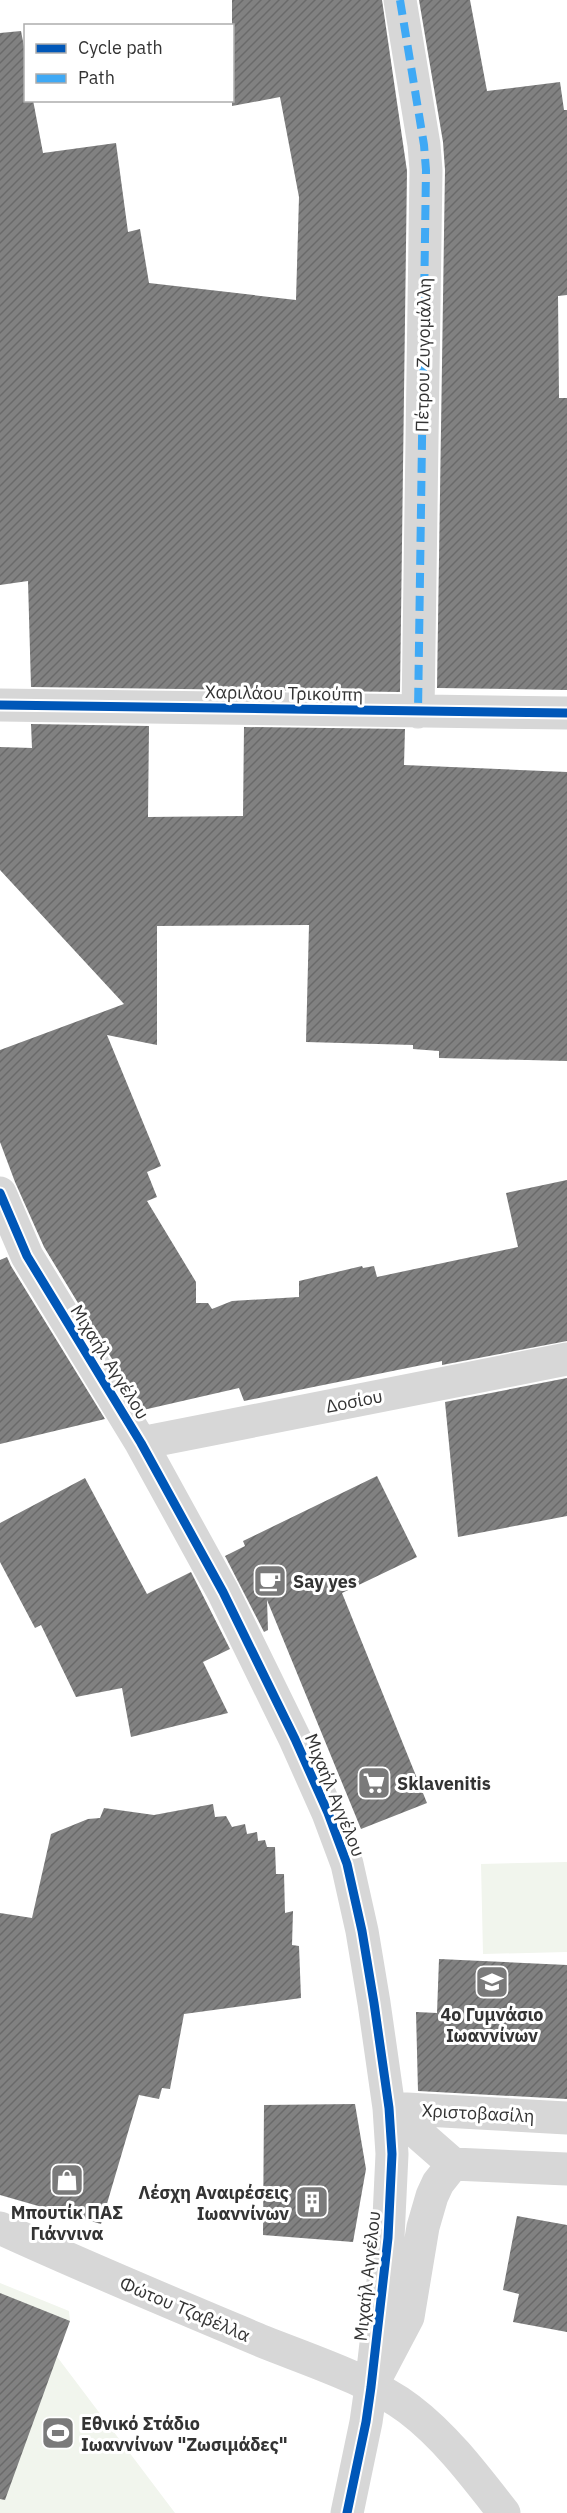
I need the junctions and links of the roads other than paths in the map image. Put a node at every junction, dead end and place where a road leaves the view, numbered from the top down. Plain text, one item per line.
1 (400, 0) edge
2 (0, 705) edge
3 (418, 712) junction
4 (567, 713) edge
5 (0, 1193) edge
6 (567, 1359) edge
7 (141, 1443) junction
8 (389, 2108) junction
9 (567, 2118) edge
10 (453, 2164) junction
11 (567, 2169) edge
12 (0, 2228) edge
13 (371, 2387) junction
14 (347, 2513) edge
15 (504, 2513) edge

1 - 3 street, Πέτρου Ζυγομάλλη
2 - 3 street, Χαριλάου Τρικούπη
3 - 4 street, Χαριλάου Τρικούπη
5 - 7 street, Μιχαήλ Αγγέλου
6 - 7 street, Δοσίου
7 - 8 street, Μιχαήλ Αγγέλου
8 - 9 street, Χριστοβασίλη
8 - 10 street
8 - 13 street, Μιχαήλ Αγγέλου
10 - 11 street
10 - 13 street, Μιχαήλ Αγγέλου
12 - 13 street, Φώτου Τζαβέλλα
13 - 14 street, Μιχαήλ Αγγέλου
13 - 15 street, Φώτου Τζαβέλλα

